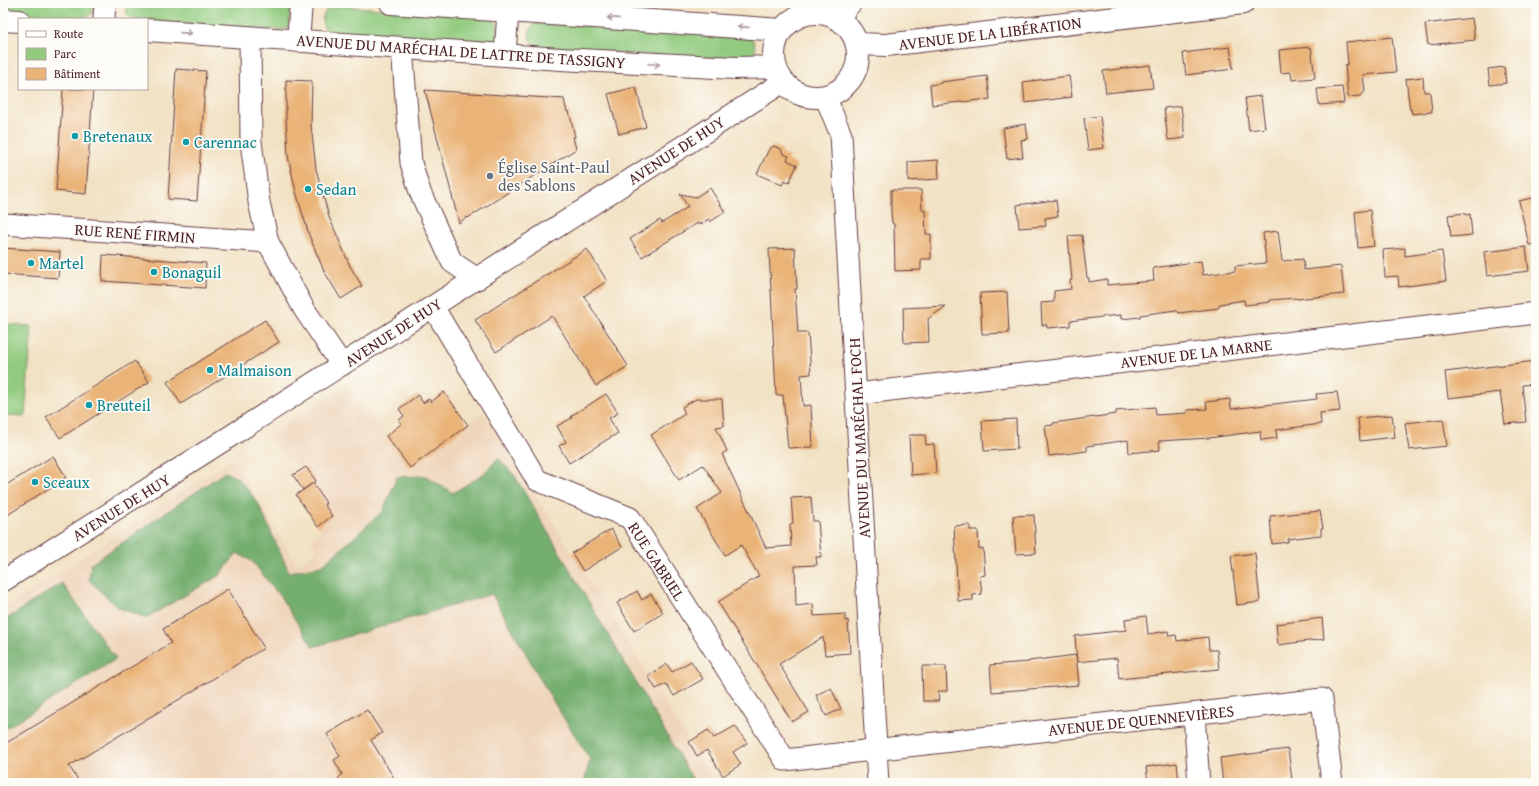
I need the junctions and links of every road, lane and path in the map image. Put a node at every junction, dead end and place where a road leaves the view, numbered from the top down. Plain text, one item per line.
1 (105, 3) edge
2 (302, 3) edge
3 (391, 3) edge
4 (1243, 3) edge
5 (438, 4) edge
6 (814, 8) edge
7 (508, 11) junction
8 (844, 11) edge
9 (104, 18) edge
10 (3, 20) edge
11 (18, 21) edge
12 (148, 30) edge
13 (782, 30) junction
14 (250, 37) junction
15 (298, 41) junction
16 (856, 44) junction
17 (402, 48) junction
18 (506, 55) junction
19 (779, 74) junction
20 (825, 96) junction
21 (3, 224) edge
22 (268, 242) junction
23 (477, 278) junction
24 (433, 307) junction
25 (1536, 313) edge
26 (342, 365) junction
27 (857, 394) junction
28 (3, 581) edge
29 (1194, 715) junction
30 (877, 750) junction
31 (878, 783) edge
32 (1199, 783) edge
33 (1332, 783) edge

1 - 9 street
2 - 15 street
3 - 5 street
4 - 16 street, AVENUE DE LA LIBÉRATION
5 - 7 street
6 - 8 street
6 - 13 street
13 -> 7 street
7 - 18 street
8 - 16 street
10 - 11 street
12 -> 14 street, AVENUE DU MARÉCHAL DE LATTRE DE TASSIGNY
13 - 19 street
14 - 15 street, AVENUE DU MARÉCHAL DE LATTRE DE TASSIGNY
14 - 22 street
15 - 17 street, AVENUE DU MARÉCHAL DE LATTRE DE TASSIGNY
16 - 20 street
17 - 18 street, AVENUE DU MARÉCHAL DE LATTRE DE TASSIGNY
17 - 23 street
18 -> 19 street, AVENUE DU MARÉCHAL DE LATTRE DE TASSIGNY
19 - 20 street
19 - 23 street, AVENUE DE HUY
20 - 27 street, AVENUE DU MARÉCHAL FOCH
21 - 22 street, RUE RENÉ FIRMIN
22 - 26 street
23 - 24 street, AVENUE DE HUY
24 - 26 street, AVENUE DE HUY
24 - 30 street, RUE GABRIEL
25 - 27 street, AVENUE DE LA MARNE
26 - 28 street, AVENUE DE HUY
27 - 30 street, AVENUE DU MARÉCHAL FOCH
29 - 30 street, AVENUE DE QUENNEVIÈRES
29 - 32 street
29 - 33 street, AVENUE DE QUENNEVIÈRES
30 - 31 street, AVENUE DU MARÉCHAL FOCH

